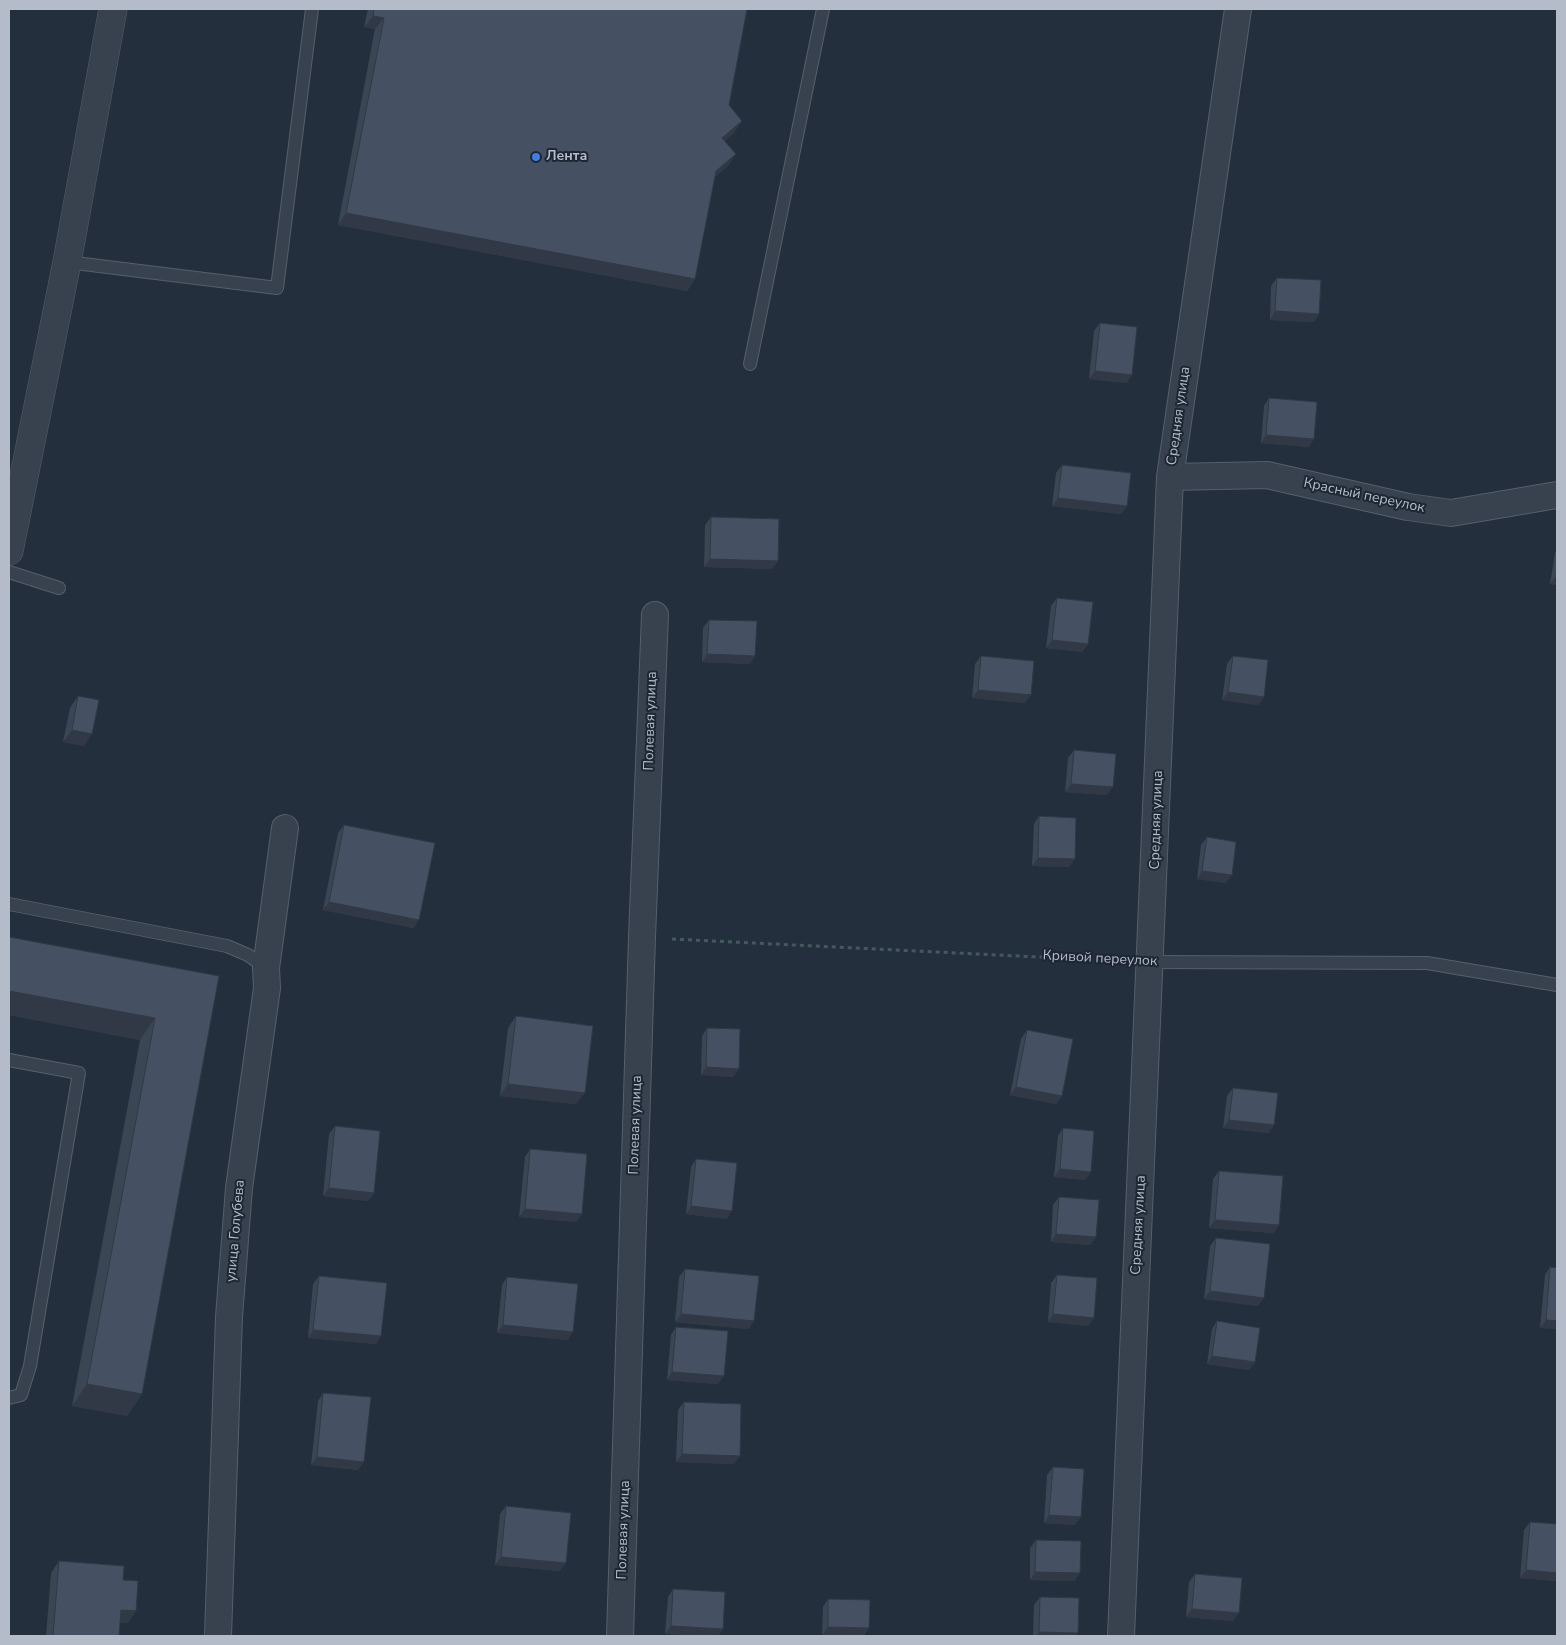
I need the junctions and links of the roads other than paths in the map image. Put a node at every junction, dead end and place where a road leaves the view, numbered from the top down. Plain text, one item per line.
1 (113, 9) edge
2 (312, 9) edge
3 (823, 9) edge
4 (1238, 9) edge
5 (67, 262) junction
6 (750, 364) dead end
7 (1170, 478) junction
8 (1557, 495) edge
9 (9, 551) edge
10 (9, 572) edge
11 (59, 588) dead end
12 (655, 615) dead end
13 (285, 828) dead end
14 (9, 904) edge
15 (1151, 962) junction
16 (266, 968) junction
17 (1557, 986) edge
18 (9, 1060) edge
19 (9, 1398) edge
20 (218, 1636) edge
21 (620, 1636) edge
22 (1122, 1636) edge

1 - 5 street
2 - 5 lane
3 - 6 lane
4 - 7 street, Средняя улица
5 - 9 street
7 - 8 street, Красный переулок
7 - 15 street, Средняя улица
10 - 11 lane
12 - 21 street, Полевая улица
13 - 16 street, улица Голубева
14 - 16 lane
15 - 17 lane, Кривой переулок
15 - 22 street, Средняя улица
16 - 20 street, улица Голубева
18 - 19 lane

